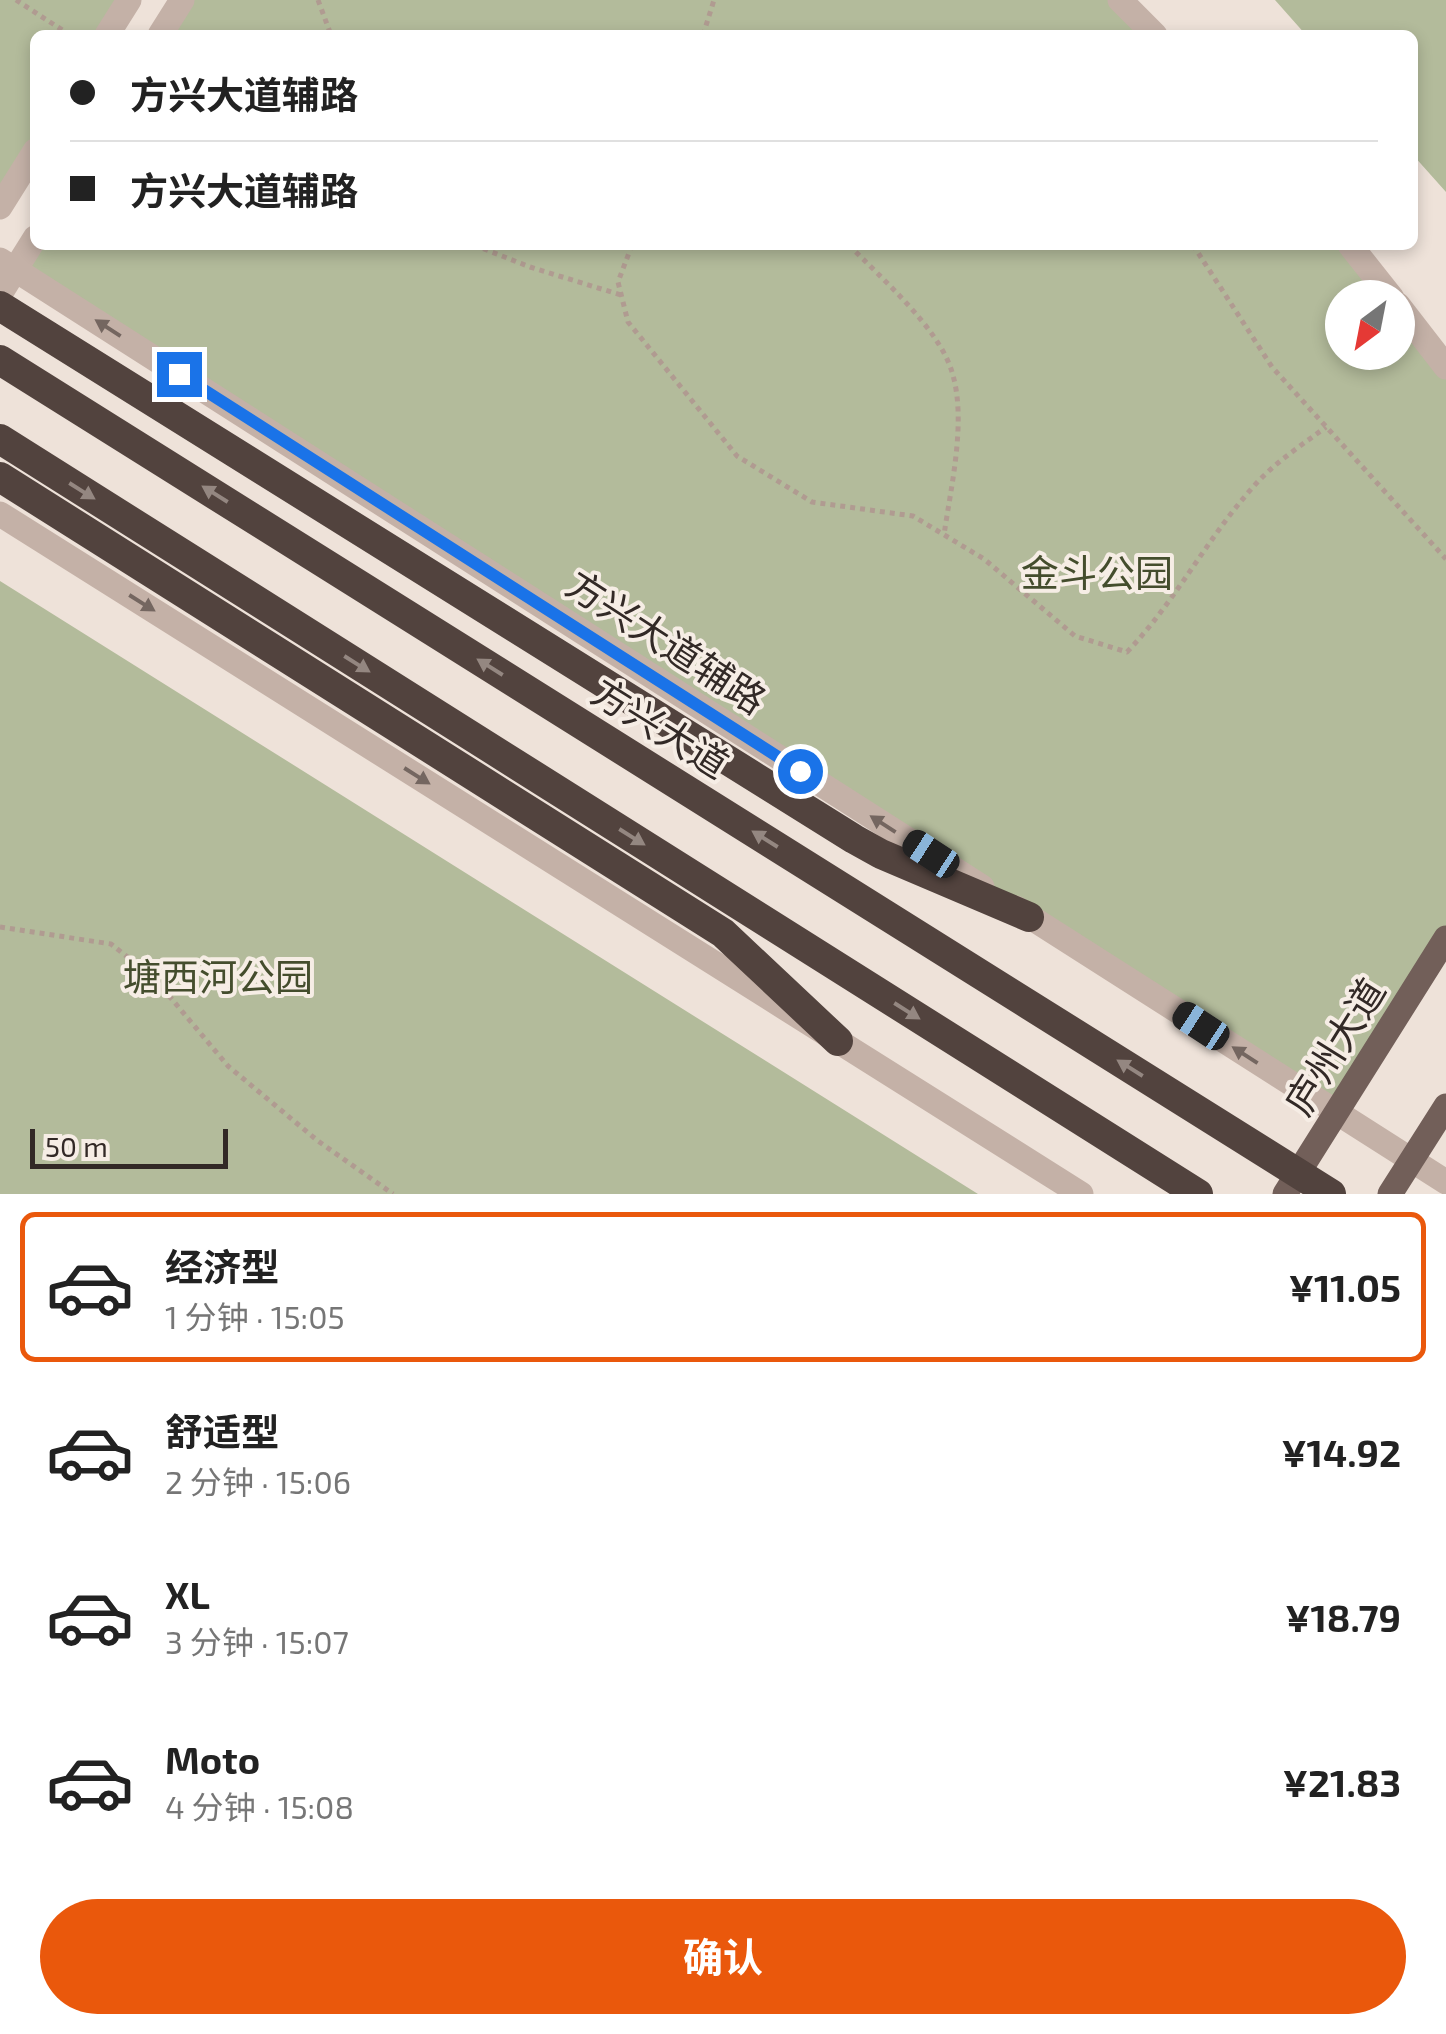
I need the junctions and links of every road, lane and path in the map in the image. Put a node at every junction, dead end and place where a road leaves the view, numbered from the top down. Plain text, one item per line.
1 (16, 0) edge
2 (129, 0) edge
3 (182, 0) edge
4 (318, 0) edge
5 (714, 0) edge
6 (1132, 4) edge
7 (62, 30) edge
8 (111, 30) edge
9 (163, 30) edge
10 (329, 30) edge
11 (705, 30) edge
12 (1151, 30) edge
13 (30, 159) edge
14 (0, 207) edge
15 (30, 243) edge
16 (489, 250) edge
17 (630, 250) edge
18 (855, 250) edge
19 (1196, 250) edge
20 (1354, 250) edge
21 (8, 264) edge
22 (1378, 280) edge
23 (0, 294) edge
24 (621, 295) junction
25 (0, 306) edge
26 (1415, 327) edge
27 (0, 360) edge
28 (1446, 366) edge
29 (1326, 427) junction
30 (0, 439) edge
31 (0, 477) edge
32 (0, 514) edge
33 (944, 535) junction
34 (1446, 559) edge
35 (1029, 917) junction
36 (0, 927) edge
37 (1446, 938) edge
38 (838, 1041) junction
39 (1446, 1106) edge
40 (1336, 1113) junction
41 (1412, 1160) junction
42 (1446, 1182) edge
43 (393, 1194) edge
44 (1081, 1194) edge
45 (1198, 1194) edge
46 (1285, 1194) edge
47 (1331, 1194) edge
48 (1390, 1194) edge

1 - 7 path
2 - 8 street
3 - 9 street
4 - 10 path
5 - 11 path
6 - 12 street
13 - 14 street
15 - 21 street
16 - 24 path
17 - 24 path
18 - 33 path
19 - 29 path
20 - 22 street
21 - 23 street
35 -> 21 street, 方兴大道辅路
24 - 33 path
25 - 35 highway
26 - 28 street
47 -> 27 highway, 方兴大道, bridge
29 - 33 path
29 - 34 path
30 -> 45 highway, bridge
31 - 38 highway
32 -> 38 street
40 -> 35 street, 方兴大道辅路
36 - 43 path
37 - 40 main road, 庐州大道
38 - 44 street
39 - 41 main road
40 - 41 street, 方兴大道辅路
40 - 46 main road, 庐州大道
41 - 42 street, 方兴大道辅路
41 - 48 main road

